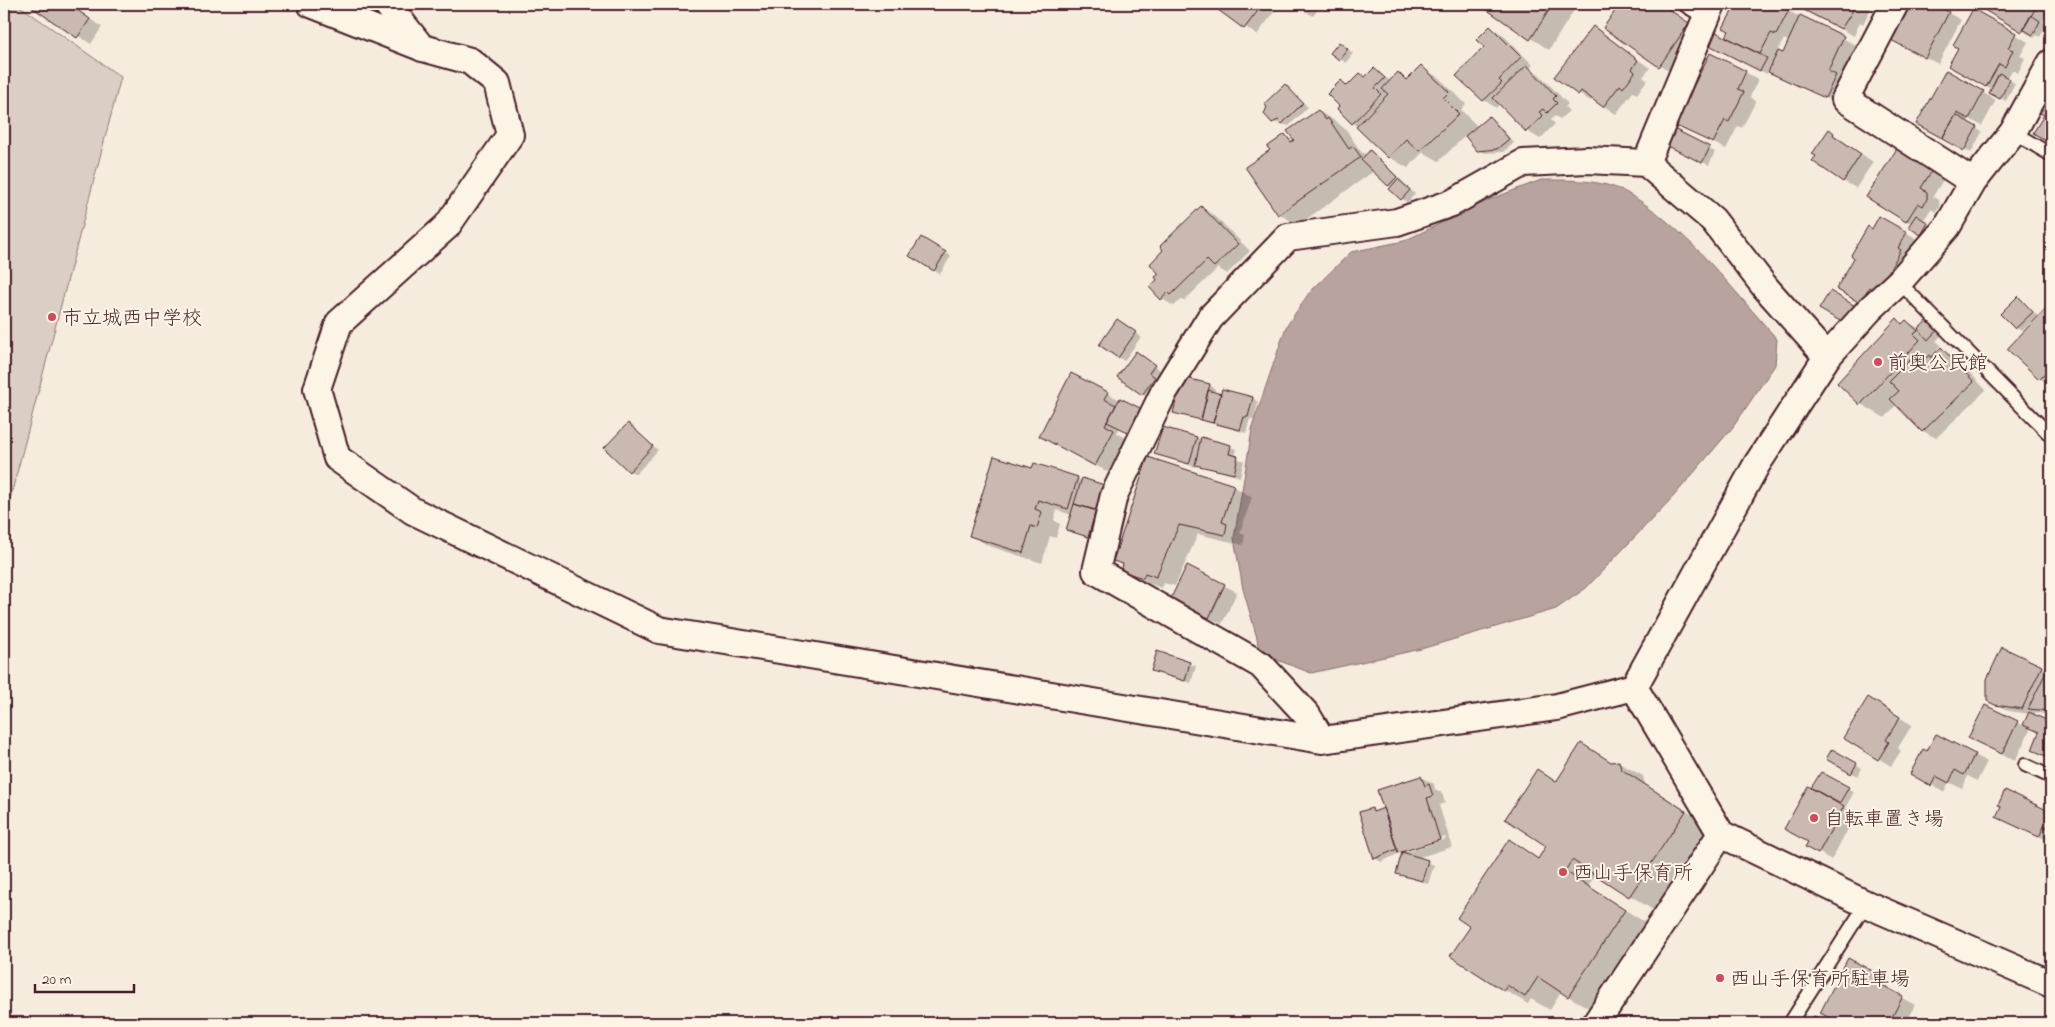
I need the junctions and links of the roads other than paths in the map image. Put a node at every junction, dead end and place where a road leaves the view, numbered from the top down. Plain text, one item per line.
1 (311, 4) edge
2 (387, 4) edge
3 (1683, 4) edge
4 (1895, 4) edge
5 (1710, 12) edge
6 (423, 48) junction
7 (2051, 63) edge
8 (2013, 132) junction
9 (2051, 155) edge
10 (1646, 163) junction
11 (1973, 182) junction
12 (1899, 282) junction
13 (1827, 357) junction
14 (2051, 436) edge
15 (1634, 687) junction
16 (1322, 740) junction
17 (2025, 765) dead end
18 (2051, 777) edge
19 (1721, 834) junction
20 (1866, 904) junction
21 (2051, 984) edge
22 (1596, 1023) edge
23 (1790, 1023) edge

1 - 6 street
2 - 6 street
3 - 5 lane
4 - 11 street
5 - 10 street
6 - 16 street
7 - 8 street
8 - 9 lane
8 - 11 street
10 - 13 street
10 - 16 street
11 - 12 street
12 - 13 street
12 - 14 lane
13 - 15 street
15 - 16 street
15 - 19 street
17 - 18 lane
19 - 20 street
19 - 22 street
20 - 21 street
20 - 23 lane

